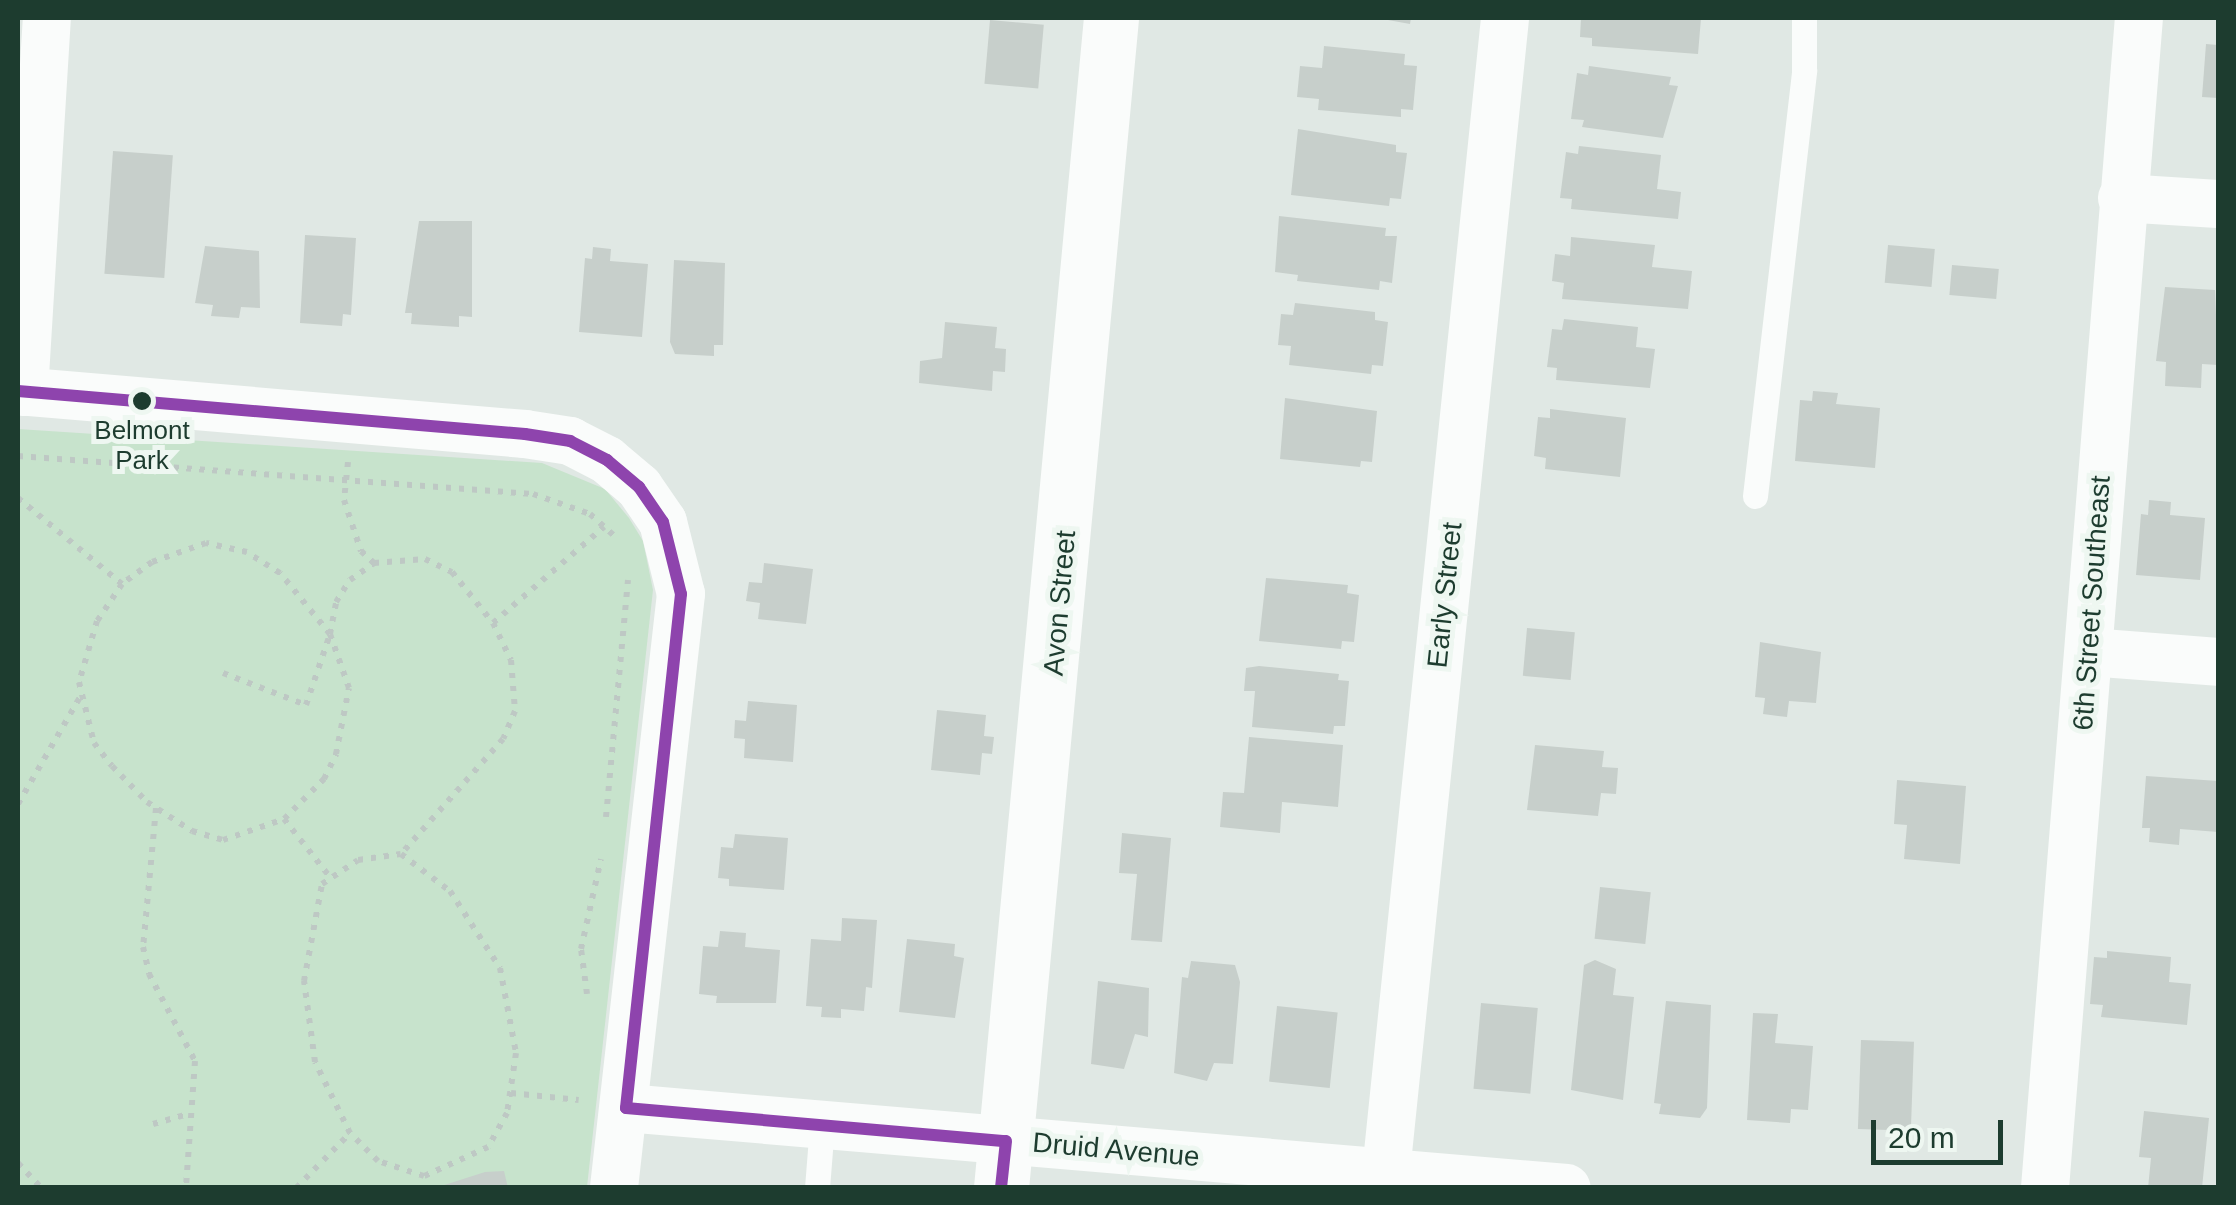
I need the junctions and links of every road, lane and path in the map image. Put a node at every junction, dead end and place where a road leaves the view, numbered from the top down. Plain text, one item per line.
1 (47, 18) edge
2 (1110, 18) edge
3 (1505, 18) edge
4 (1804, 18) edge
5 (2139, 18) edge
6 (2122, 198) junction
7 (2218, 204) edge
8 (21, 392) edge
9 (350, 451) dead end
10 (18, 456) edge
11 (346, 481) junction
12 (1755, 496) dead end
13 (18, 498) edge
14 (604, 526) junction
15 (624, 542) dead end
16 (374, 564) junction
17 (630, 564) dead end
18 (122, 584) junction
19 (493, 622) junction
20 (330, 634) junction
21 (2090, 652) junction
22 (2218, 662) edge
23 (223, 673) dead end
24 (81, 695) junction
25 (18, 804) edge
26 (156, 808) junction
27 (284, 819) junction
28 (604, 832) dead end
29 (603, 850) dead end
30 (401, 854) junction
31 (330, 877) junction
32 (586, 1014) dead end
33 (583, 1083) dead end
34 (510, 1093) junction
35 (604, 1104) junction
36 (189, 1114) junction
37 (580, 1120) dead end
38 (153, 1124) dead end
39 (822, 1125) junction
40 (350, 1133) junction
41 (18, 1163) edge
42 (1004, 1164) edge
43 (1386, 1172) junction
44 (41, 1188) edge
45 (186, 1188) edge
46 (296, 1188) edge
47 (614, 1188) edge
48 (818, 1188) edge
49 (1567, 1188) edge
50 (2046, 1188) edge

1 - 8 street
2 - 42 main road, Avon Street
3 - 43 street, Early Street
4 - 12 lane
5 - 6 street, 6th Street Southeast
6 - 7 street
6 - 21 street, 6th Street Southeast
8 - 35 street
9 - 11 path
10 - 11 path
11 - 14 path
11 - 16 path
13 - 18 path
14 - 15 path
14 - 19 path
16 - 19 path
16 - 20 path
17 - 28 path
18 - 20 path
18 - 24 path
19 - 30 path
20 - 23 path
20 - 27 path
21 - 22 street
21 - 50 street, 6th Street Southeast
24 - 25 path
24 - 26 path
26 - 27 path
26 - 36 path
27 - 31 path
29 - 32 path
30 - 31 path
30 - 34 path
31 - 40 path
33 - 35 path
34 - 35 path
34 - 40 path
35 - 37 path
35 - 39 street, Druid Avenue
35 - 47 street
36 - 38 path
36 - 45 path
39 - 42 street, Druid Avenue
39 - 48 lane
40 - 46 path
41 - 44 path
42 - 43 street, Druid Avenue
43 - 49 street, Druid Avenue

